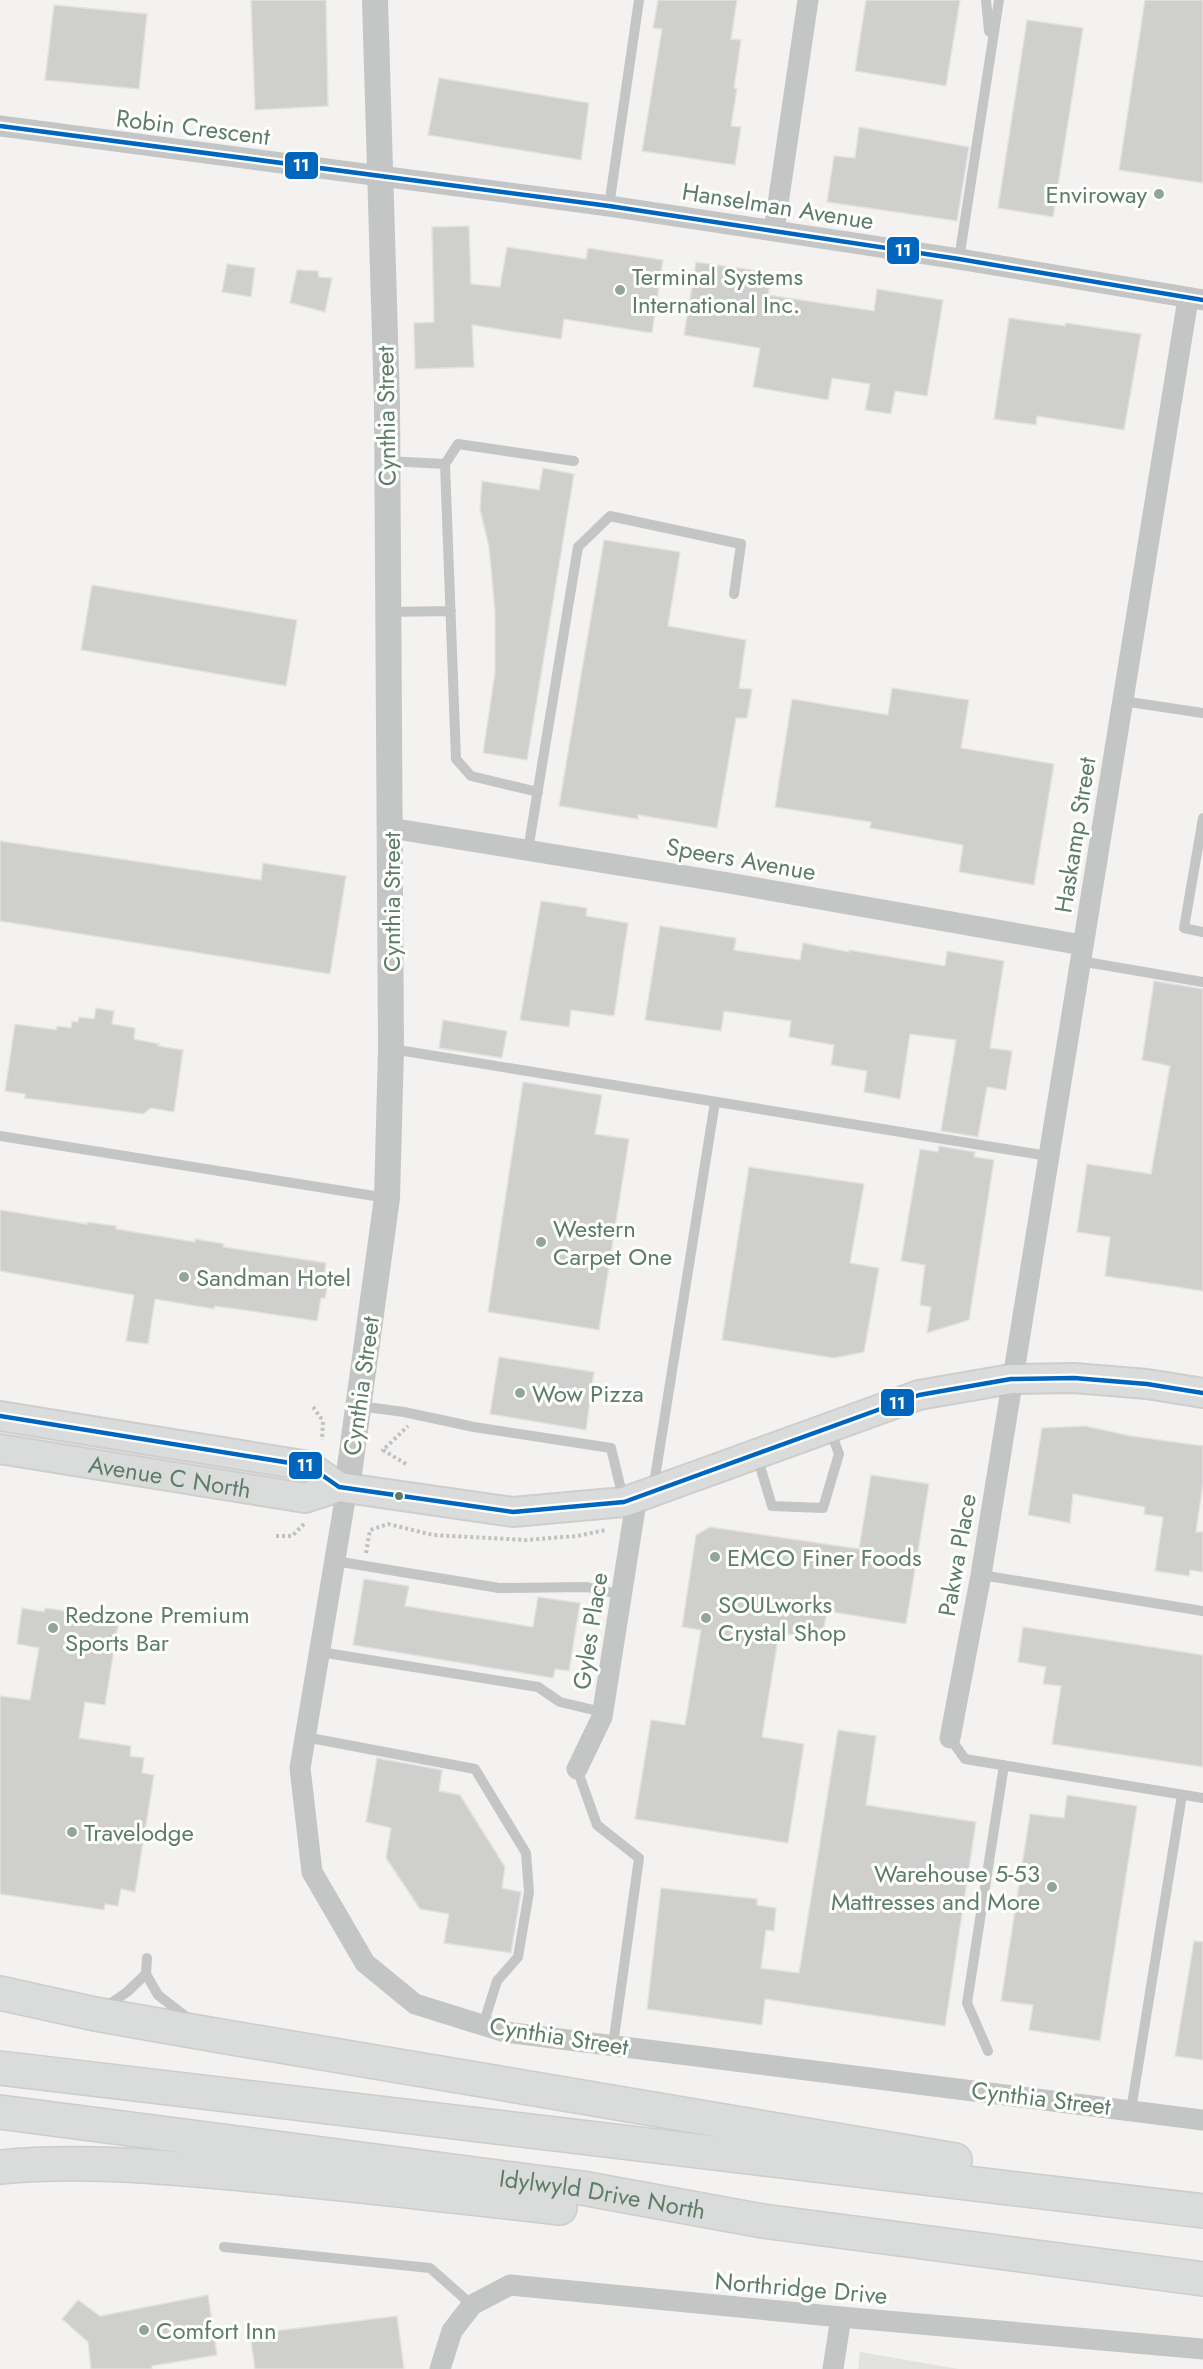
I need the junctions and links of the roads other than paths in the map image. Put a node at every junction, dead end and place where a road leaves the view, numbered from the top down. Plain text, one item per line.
1 (375, 0) edge
2 (639, 0) edge
3 (808, 0) edge
4 (986, 0) edge
5 (999, 0) edge
6 (993, 35) junction
7 (0, 126) edge
8 (380, 177) junction
9 (609, 206) junction
10 (774, 231) junction
11 (959, 259) junction
12 (1196, 300) edge
13 (387, 461) junction
14 (574, 461) dead end
15 (445, 464) junction
16 (734, 594) dead end
17 (451, 611) junction
18 (388, 612) junction
19 (1123, 701) junction
20 (1203, 713) edge
21 (538, 792) junction
22 (1203, 818) edge
23 (390, 828) junction
24 (528, 850) junction
25 (1203, 932) edge
26 (1081, 953) junction
27 (1203, 982) edge
28 (391, 1049) junction
29 (715, 1102) junction
30 (0, 1136) edge
31 (1048, 1156) junction
32 (387, 1198) junction
33 (1011, 1379) junction
34 (1203, 1392) edge
35 (358, 1406) junction
36 (0, 1416) edge
37 (829, 1426) junction
38 (157, 1441) junction
39 (0, 1449) edge
40 (756, 1454) junction
41 (153, 1474) junction
42 (343, 1488) junction
43 (637, 1503) junction
44 (335, 1561) junction
45 (981, 1575) junction
46 (621, 1595) junction
47 (1203, 1611) edge
48 (320, 1652) junction
49 (602, 1712) junction
50 (305, 1737) junction
51 (950, 1738) joint
52 (1004, 1765) junction
53 (577, 1769) joint
54 (1182, 1794) junction
55 (1203, 1798) edge
56 (147, 1958) dead end
57 (146, 1974) junction
58 (0, 1993) edge
59 (95, 2014) junction
60 (483, 2025) junction
61 (214, 2036) junction
62 (613, 2045) junction
63 (988, 2051) dead end
64 (0, 2068) edge
65 (1131, 2110) junction
66 (0, 2112) edge
67 (1203, 2120) edge
68 (0, 2167) edge
69 (1146, 2203) junction
70 (1203, 2211) edge
71 (763, 2221) junction
72 (224, 2247) dead end
73 (1203, 2279) edge
74 (472, 2305) junction
75 (841, 2317) junction
76 (1203, 2349) edge
77 (440, 2369) edge
78 (833, 2369) edge

1 - 8 street, Cynthia Street
2 - 9 lane
3 - 10 street
4 - 6 lane
5 - 6 lane
6 - 11 lane
7 - 8 street, Robin Crescent
8 - 9 street, Hanselman Avenue
8 - 13 street, Cynthia Street
9 - 10 street, Hanselman Avenue
10 - 11 street, Hanselman Avenue
11 - 12 street, Hanselman Avenue
12 - 19 street, Haskamp Street
13 - 15 lane
13 - 18 street, Cynthia Street
14 - 15 lane
15 - 17 lane
16 - 21 lane
17 - 18 lane
17 - 21 lane
18 - 23 street, Cynthia Street
19 - 20 lane
19 - 26 street, Haskamp Street
21 - 24 lane
22 - 25 lane
23 - 24 street, Speers Avenue
23 - 28 street, Cynthia Street
24 - 26 street, Speers Avenue
26 - 27 lane
26 - 31 street, Haskamp Street
28 - 29 lane
28 - 32 street, Cynthia Street
29 - 31 lane
29 - 43 lane
30 - 32 lane
31 - 33 street, Haskamp Street
32 - 35 street, Cynthia Street
33 - 34 main road, Avenue C North
33 - 37 main road, Avenue C North
33 - 45 street, Pakwa Place
35 - 42 street, Cynthia Street
35 - 43 lane
36 - 38 main road, Avenue C North
37 - 40 main road, Avenue C North
37 - 40 lane
38 - 41 street
38 - 42 main road, Avenue C North
39 - 41 main road, Avenue C North
40 - 43 main road, Avenue C North
41 - 42 main road, Avenue C North
42 - 43 main road, Avenue C North
42 - 44 street, Cynthia Street
43 - 46 street, Gyles Place
44 - 46 lane
44 - 48 street, Cynthia Street
45 - 47 lane
45 - 51 street, Pakwa Place
46 - 49 street, Gyles Place
48 - 49 lane
48 - 50 street, Cynthia Street
49 - 53 street, Gyles Place
50 - 60 street, Cynthia Street
50 - 60 lane
51 - 52 lane
52 - 54 lane
52 - 63 lane
53 - 62 lane
54 - 55 lane
54 - 65 lane
56 - 57 lane
57 - 59 lane
57 - 61 lane
58 - 59 highway
59 - 61 highway
60 - 62 street, Cynthia Street
61 - 69 highway
62 - 65 street, Cynthia Street
64 - 69 highway, Idylwyld Drive North
65 - 67 street, Cynthia Street
66 - 71 highway, Idylwyld Drive North
68 - 71 highway
69 - 70 highway, Idylwyld Drive North
71 - 73 highway, Idylwyld Drive North
72 - 74 lane
74 - 75 street, Northridge Drive
74 - 77 street, Northridge Drive
75 - 76 street, Northridge Drive
75 - 78 street

